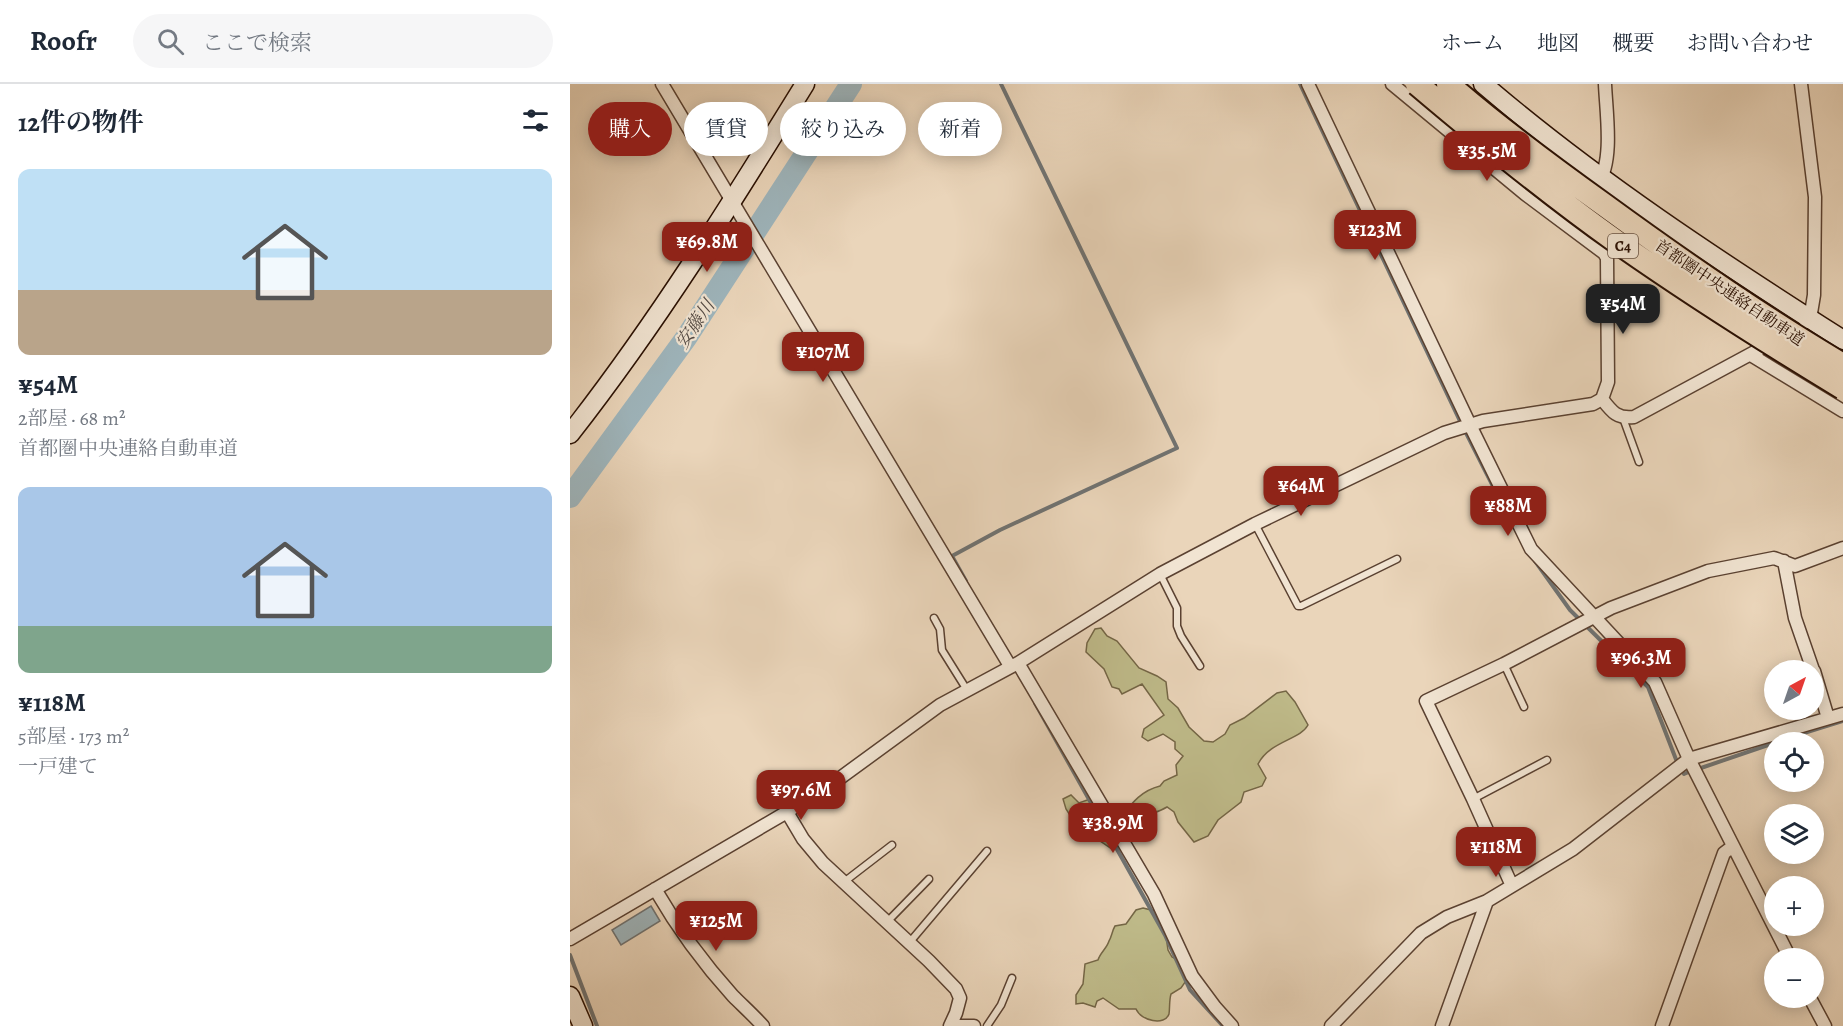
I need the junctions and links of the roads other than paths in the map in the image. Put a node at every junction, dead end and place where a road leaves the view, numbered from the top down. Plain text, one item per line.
1 (662, 84) edge
2 (805, 84) edge
3 (1308, 84) edge
4 (1392, 84) edge
5 (1417, 84) edge
6 (1448, 84) edge
7 (1483, 84) edge
8 (1605, 84) edge
9 (1800, 84) edge
10 (1602, 177) junction
11 (733, 201) junction
12 (1565, 225) junction
13 (1810, 319) junction
14 (1843, 340) edge
15 (1751, 356) junction
16 (1843, 365) edge
17 (1843, 388) edge
18 (1602, 399) junction
19 (1843, 411) edge
20 (1623, 418) junction
21 (1470, 425) junction
22 (570, 434) edge
23 (1639, 462) dead end
24 (1255, 524) junction
25 (1843, 548) edge
26 (1397, 559) dead end
27 (1784, 561) junction
28 (1160, 574) junction
29 (1594, 617) junction
30 (934, 618) dead end
31 (1809, 660) edge
32 (1504, 664) junction
33 (1014, 665) junction
34 (1200, 666) dead end
35 (967, 690) junction
36 (1824, 705) edge
37 (1524, 707) dead end
38 (1843, 714) edge
39 (1828, 718) junction
40 (1689, 759) junction
41 (1546, 760) dead end
42 (1473, 799) junction
43 (787, 812) junction
44 (892, 845) dead end
45 (1732, 847) junction
46 (987, 851) dead end
47 (929, 879) dead end
48 (844, 882) junction
49 (1512, 886) junction
50 (655, 889) junction
51 (1487, 901) junction
52 (887, 922) junction
53 (570, 939) edge
54 (909, 943) junction
55 (1785, 948) edge
56 (1012, 978) dead end
57 (570, 996) edge
58 (1815, 1008) edge
59 (583, 1026) edge
60 (763, 1026) edge
61 (950, 1026) edge
62 (974, 1026) edge
63 (987, 1026) edge
64 (1232, 1026) edge
65 (1331, 1026) edge
66 (1442, 1026) edge
67 (1662, 1026) edge
68 (1825, 1026) edge

1 - 11 street
2 - 11 street
3 - 21 street
4 - 12 street
5 - 17 highway, 首都圏中央連絡自動車道 / C4, bridge
6 - 16 highway, 首都圏中央連絡自動車道 / C4, bridge
7 - 10 street
8 - 10 street
9 - 13 street
10 - 12 street
10 - 13 street
11 - 22 street
11 - 33 street
12 - 18 street
13 - 14 street
13 - 15 street
15 - 19 street
15 - 20 street
18 - 20 street
18 - 21 street
20 - 23 lane
21 - 24 street
21 - 29 street
24 - 26 lane
24 - 28 street
25 - 27 street
27 - 29 street
27 - 31 street
28 - 33 street
28 - 34 lane
29 - 32 street
29 - 40 street
30 - 35 lane
32 - 37 lane
32 - 42 street
33 - 35 street
33 - 64 street
35 - 43 street
36 - 39 street
38 - 39 street
39 - 40 street
40 - 45 street
40 - 49 street
41 - 42 lane
42 - 49 street
43 - 48 street
43 - 50 street
44 - 48 lane
45 - 55 street
45 - 67 street
46 - 54 lane
47 - 52 lane
48 - 52 street
49 - 51 street
50 - 53 street
50 - 60 street
51 - 65 street
51 - 66 street
52 - 54 street
54 - 61 street
56 - 63 lane
57 - 59 street
58 - 68 street
61 - 62 street

